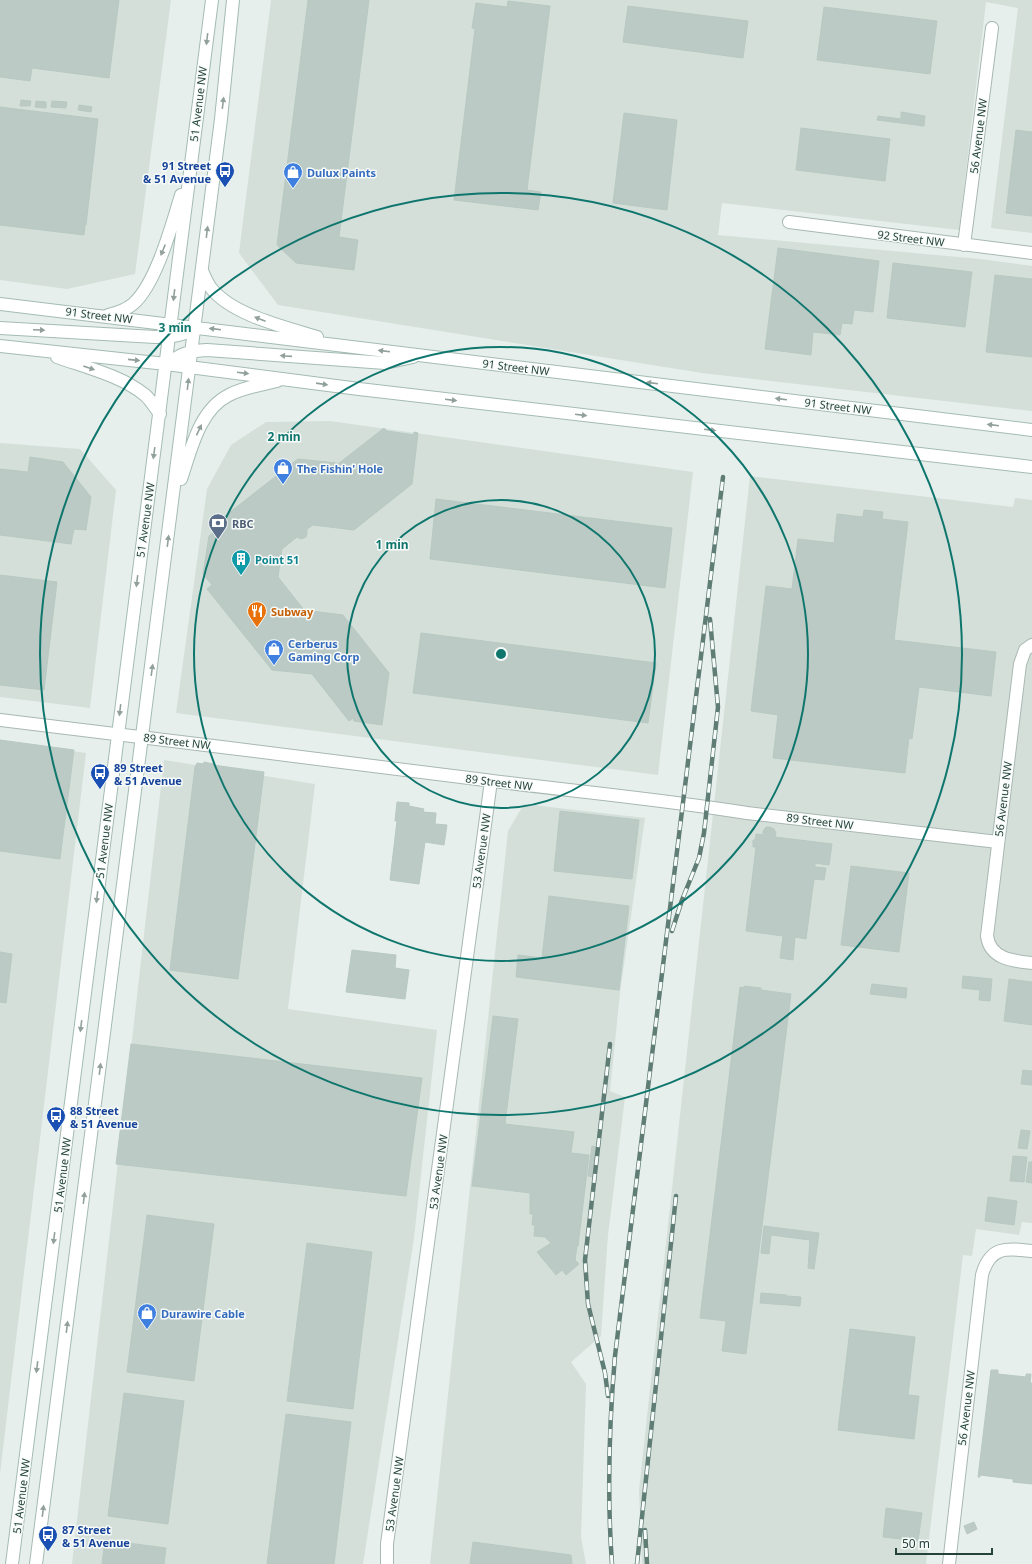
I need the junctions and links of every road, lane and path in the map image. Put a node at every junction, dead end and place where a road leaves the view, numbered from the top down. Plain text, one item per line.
1 (212, 0) edge
2 (233, 0) edge
3 (992, 28) dead end
4 (192, 160) junction
5 (789, 222) dead end
6 (964, 245) junction
7 (1032, 253) edge
8 (202, 271) junction
9 (0, 304) edge
10 (105, 316) junction
11 (170, 324) junction
12 (195, 327) junction
13 (0, 328) edge
14 (168, 336) junction
15 (0, 346) edge
16 (351, 347) junction
17 (39, 350) junction
18 (192, 351) junction
19 (422, 356) junction
20 (166, 364) junction
21 (190, 367) junction
22 (284, 379) junction
23 (160, 414) junction
24 (1032, 430) edge
25 (1032, 468) edge
26 (172, 506) junction
27 (1030, 646) edge
28 (0, 720) edge
29 (118, 734) junction
30 (143, 737) junction
31 (491, 781) junction
32 (998, 842) junction
33 (1032, 963) edge
34 (1032, 1251) edge
35 (12, 1564) edge
36 (36, 1564) edge
37 (387, 1564) edge
38 (949, 1564) edge

1 -> 4 main road, 51 Avenue NW
8 -> 2 main road
3 - 6 main road, 56 Avenue NW
4 -> 10 main road
4 -> 11 main road, 51 Avenue NW
5 - 6 main road, 92 Street NW
6 - 7 main road, 92 Street NW
8 - 12 main road
16 -> 8 main road
9 - 10 main road, 91 Street NW
10 - 11 main road, 91 Street NW
11 - 12 main road, 91 Street NW
11 - 14 main road, 51 Avenue NW
12 - 14 main road
16 -> 12 main road, 91 Street NW
12 - 18 main road
13 -> 14 main road
14 - 20 main road, 51 Avenue NW
15 - 17 main road
19 -> 16 main road, 91 Street NW
17 -> 20 main road
17 -> 23 main road
19 -> 18 main road
18 - 20 main road
18 - 21 main road
24 -> 19 main road, 91 Street NW
20 - 21 main road
20 - 23 main road, 51 Avenue NW
21 -> 22 main road
26 -> 21 main road
22 -> 25 main road
26 -> 22 main road
23 -> 29 main road, 51 Avenue NW
30 -> 26 main road
27 - 32 main road, 56 Avenue NW
28 - 29 main road, 89 Street NW
29 - 30 main road, 89 Street NW
29 -> 35 main road, 51 Avenue NW
30 - 31 main road, 89 Street NW
36 -> 30 main road
31 - 32 main road, 89 Street NW
31 - 37 main road, 53 Avenue NW
32 - 33 main road, 56 Avenue NW
34 - 38 main road, 56 Avenue NW

